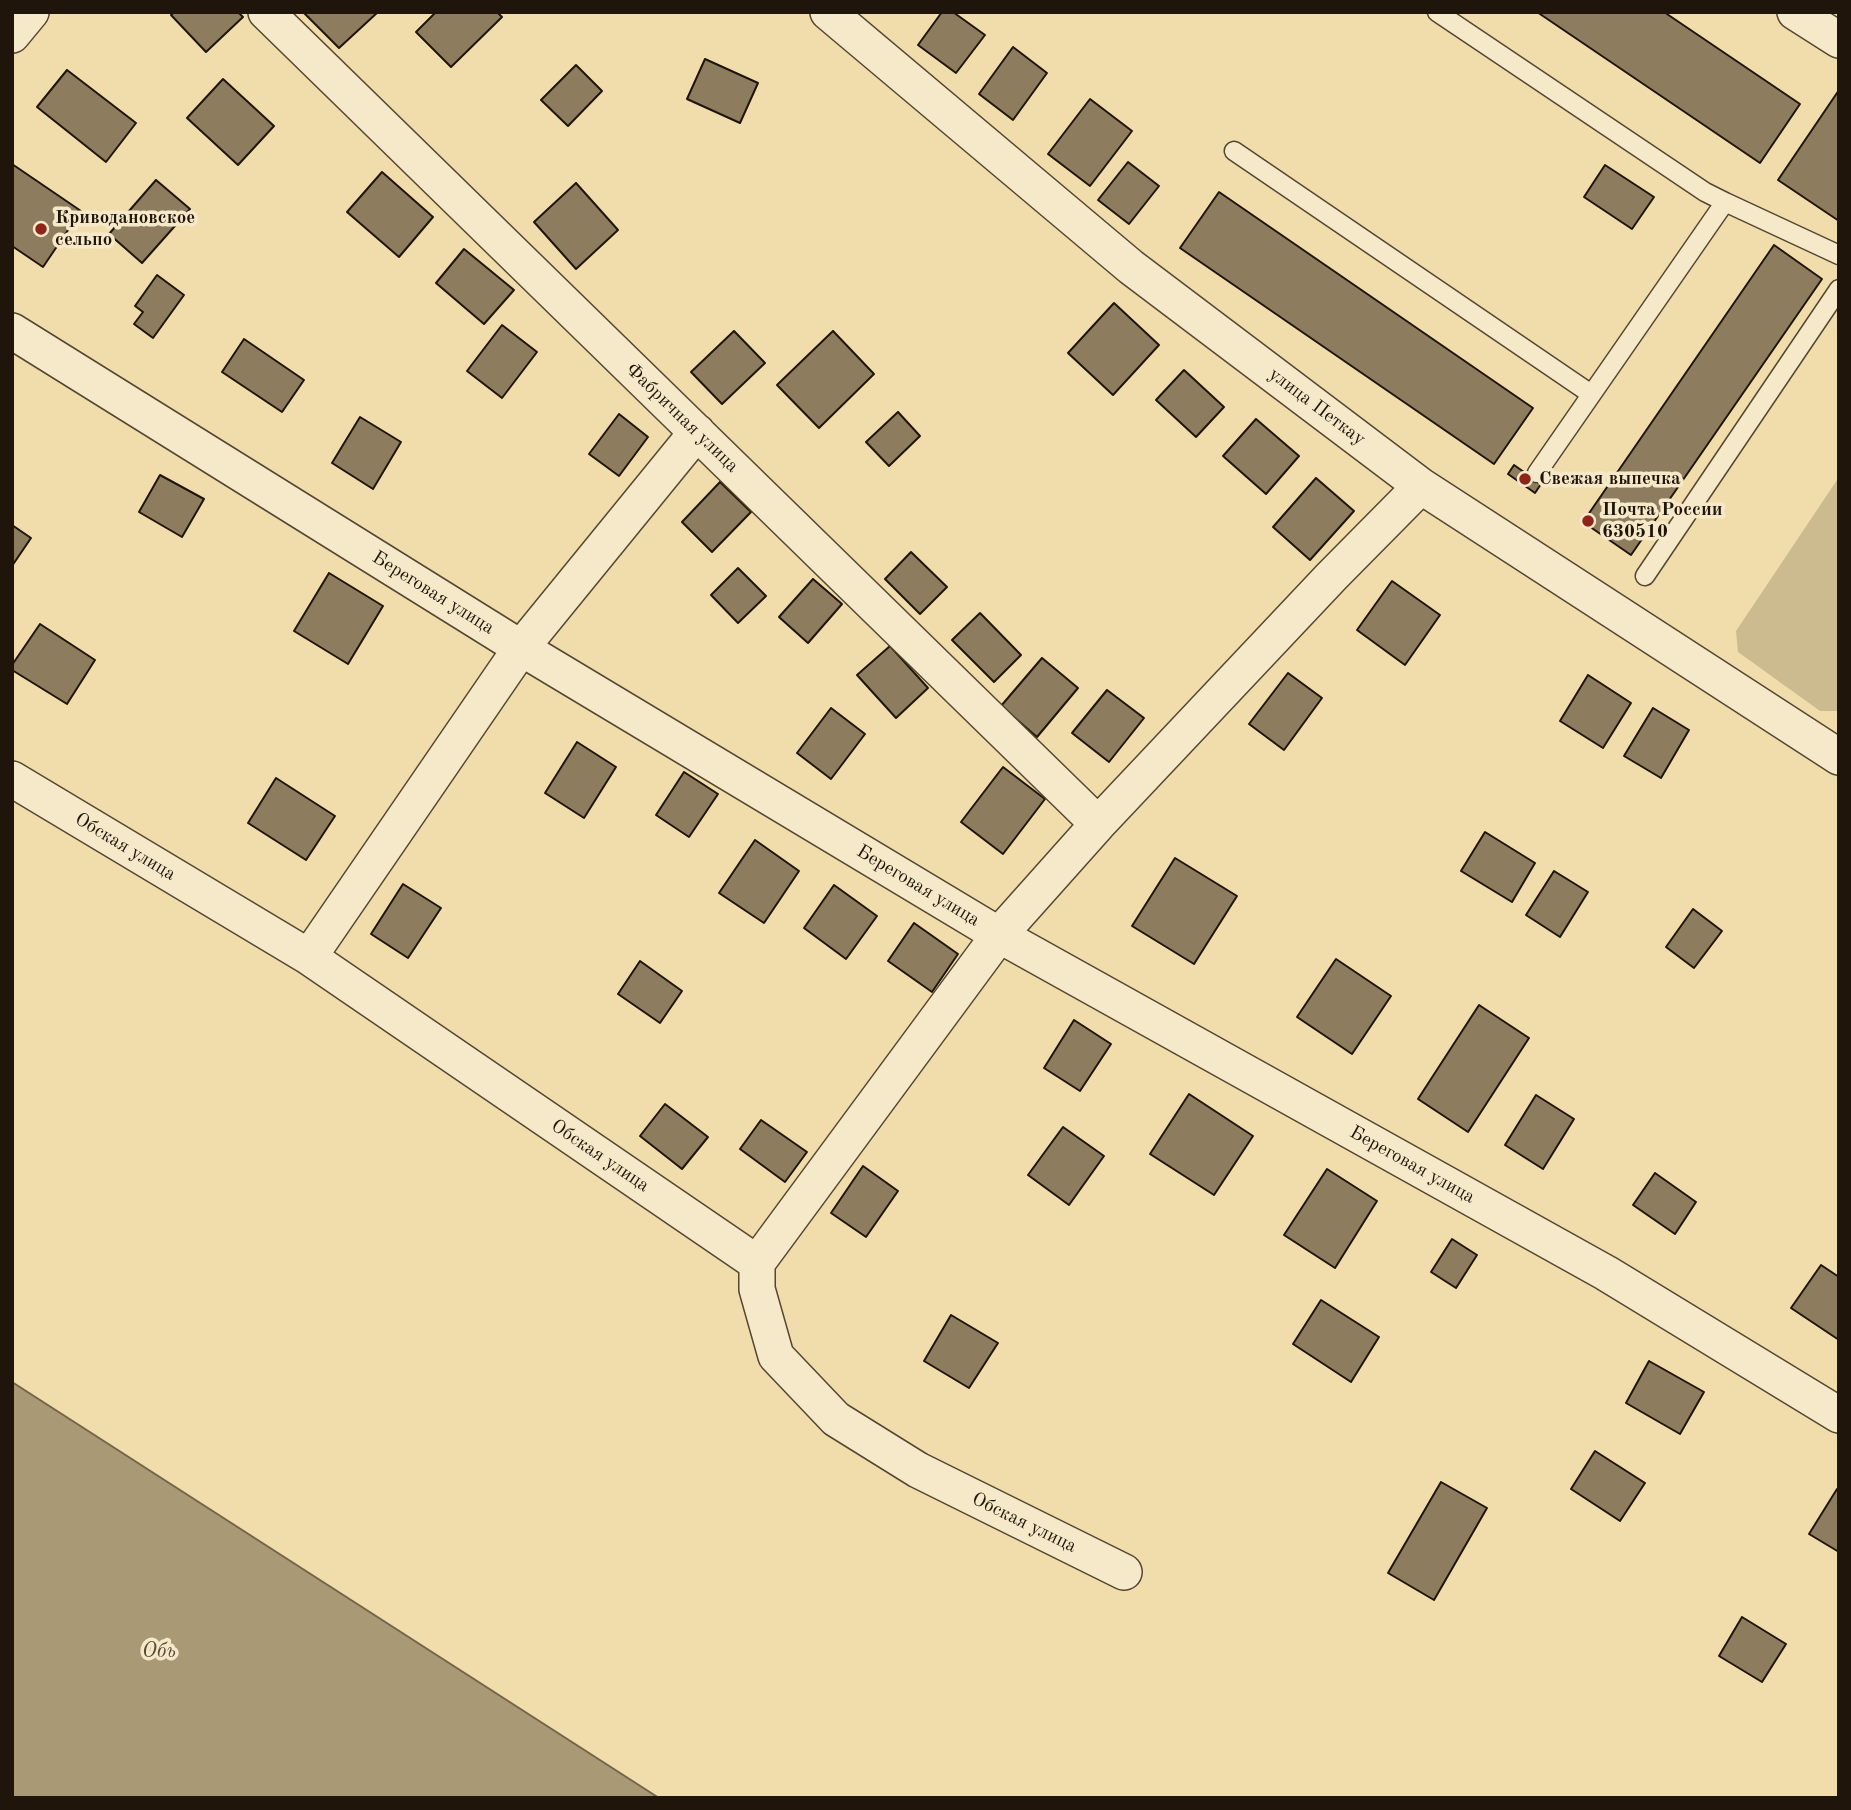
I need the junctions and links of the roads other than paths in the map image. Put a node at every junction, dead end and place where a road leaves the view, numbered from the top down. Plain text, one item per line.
1 (31, 12) edge
2 (266, 12) edge
3 (828, 12) edge
4 (1437, 12) edge
5 (1795, 12) edge
6 (12, 35) edge
7 (1839, 40) edge
8 (1234, 151) dead end
9 (1725, 202) junction
10 (1839, 256) edge
11 (1839, 289) edge
12 (12, 331) edge
13 (1591, 394) junction
14 (697, 432) junction
15 (1537, 473) dead end
16 (1421, 486) junction
17 (1645, 576) dead end
18 (521, 648) junction
19 (1839, 757) edge
20 (12, 779) edge
21 (1098, 824) junction
22 (999, 935) junction
23 (309, 957) junction
24 (757, 1263) junction
25 (1839, 1415) edge
26 (1124, 1572) dead end

1 - 6 street
2 - 14 street, Фабричная улица
3 - 16 street, улица Петкау
4 - 9 lane
5 - 7 street
8 - 13 lane
9 - 10 lane
9 - 13 lane
11 - 17 lane
12 - 18 street, Береговая улица
13 - 15 lane
14 - 18 street
14 - 21 street, Фабричная улица
16 - 19 street, улица Петкау
16 - 21 street
18 - 22 street, Береговая улица
18 - 23 street
20 - 23 street, Обская улица
21 - 22 street
22 - 24 street
22 - 25 street, Береговая улица
23 - 24 street, Обская улица
24 - 26 street, Обская улица

